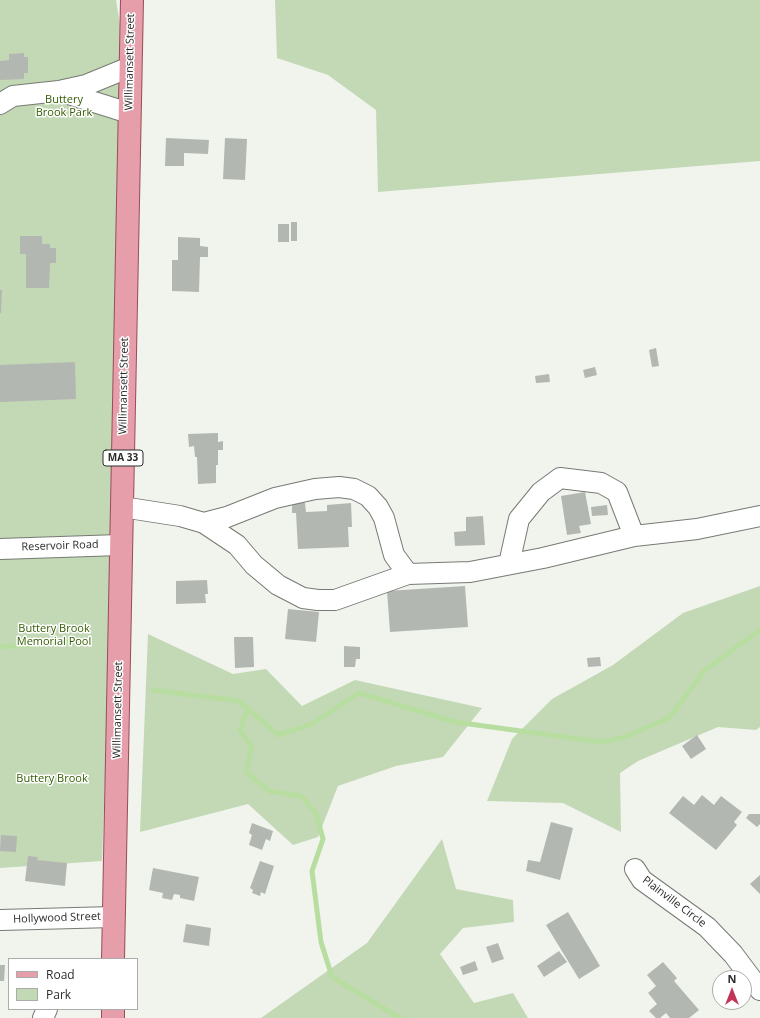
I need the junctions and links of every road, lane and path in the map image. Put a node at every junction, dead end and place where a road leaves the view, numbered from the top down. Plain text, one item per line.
1 (132, 0) edge
2 (130, 67) junction
3 (59, 91) junction
4 (4, 98) edge
5 (129, 113) junction
6 (122, 506) junction
7 (760, 516) edge
8 (204, 523) junction
9 (634, 536) junction
10 (120, 545) junction
11 (0, 549) edge
12 (509, 564) junction
13 (408, 574) junction
14 (635, 869) dead end
15 (113, 917) junction
16 (0, 920) edge
17 (113, 958) edge
18 (760, 990) edge

1 - 2 main road, Willimansett Street / MA 33
2 - 3 street
2 - 5 main road, Willimansett Street / MA 33
3 - 4 street
3 - 5 street
5 - 6 main road, Willimansett Street / MA 33
6 - 8 street
6 - 10 main road, Willimansett Street / MA 33
7 - 9 street
8 - 13 street
8 - 13 street
9 - 12 street
9 - 12 street
10 - 11 street, Reservoir Road
10 - 15 main road, Willimansett Street / MA 33
12 - 13 street
14 - 18 street, Plainville Circle
15 - 16 street, Hollywood Street
15 - 17 main road, MA 33

